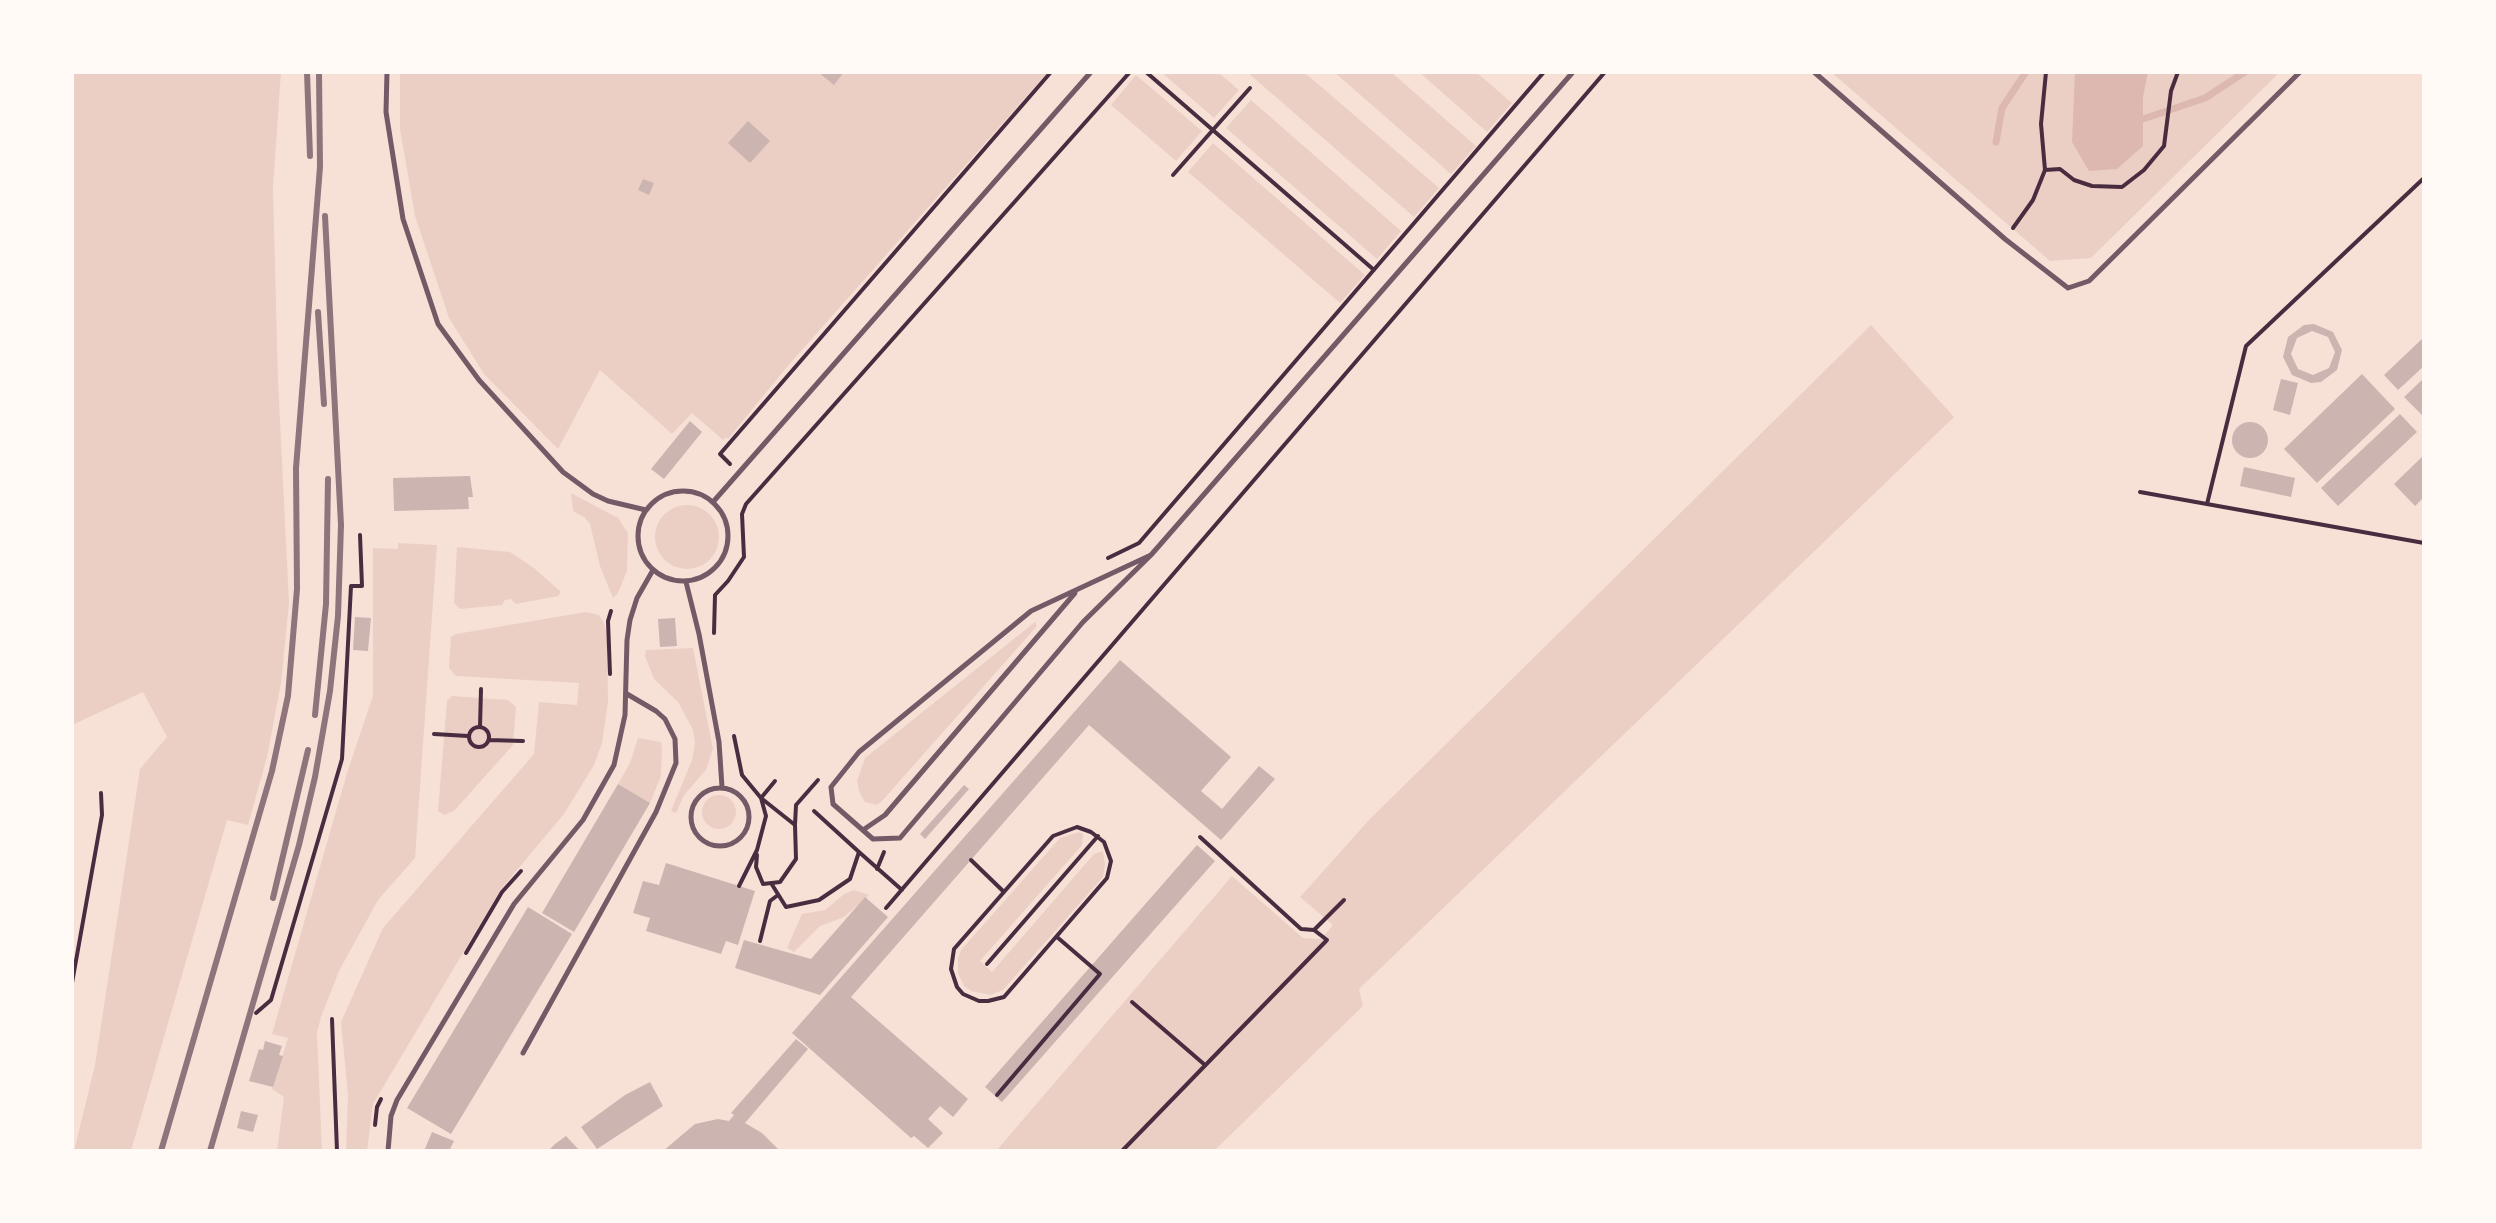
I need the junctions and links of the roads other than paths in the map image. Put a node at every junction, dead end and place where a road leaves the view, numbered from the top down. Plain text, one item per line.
1 (387, 72) edge
2 (1091, 72) edge
3 (1573, 72) edge
4 (1814, 72) edge
5 (2300, 72) edge
6 (713, 502) junction
7 (646, 510) junction
8 (1151, 555) junction
9 (653, 570) junction
10 (686, 582) junction
11 (1078, 589) junction
12 (627, 694) junction
13 (722, 787) junction
14 (863, 830) junction
15 (523, 1053) dead end
16 (388, 1151) edge

1 - 7 lane
2 - 6 lane
3 - 8 lane
4 - 5 lane
6 - 7 lane
6 - 10 lane
7 - 9 lane
8 - 11 lane
8 - 14 lane
9 - 10 lane
9 - 12 lane
10 - 13 lane
11 - 14 lane
11 - 14 lane
12 - 15 lane
12 - 16 lane
13 - 13 lane

